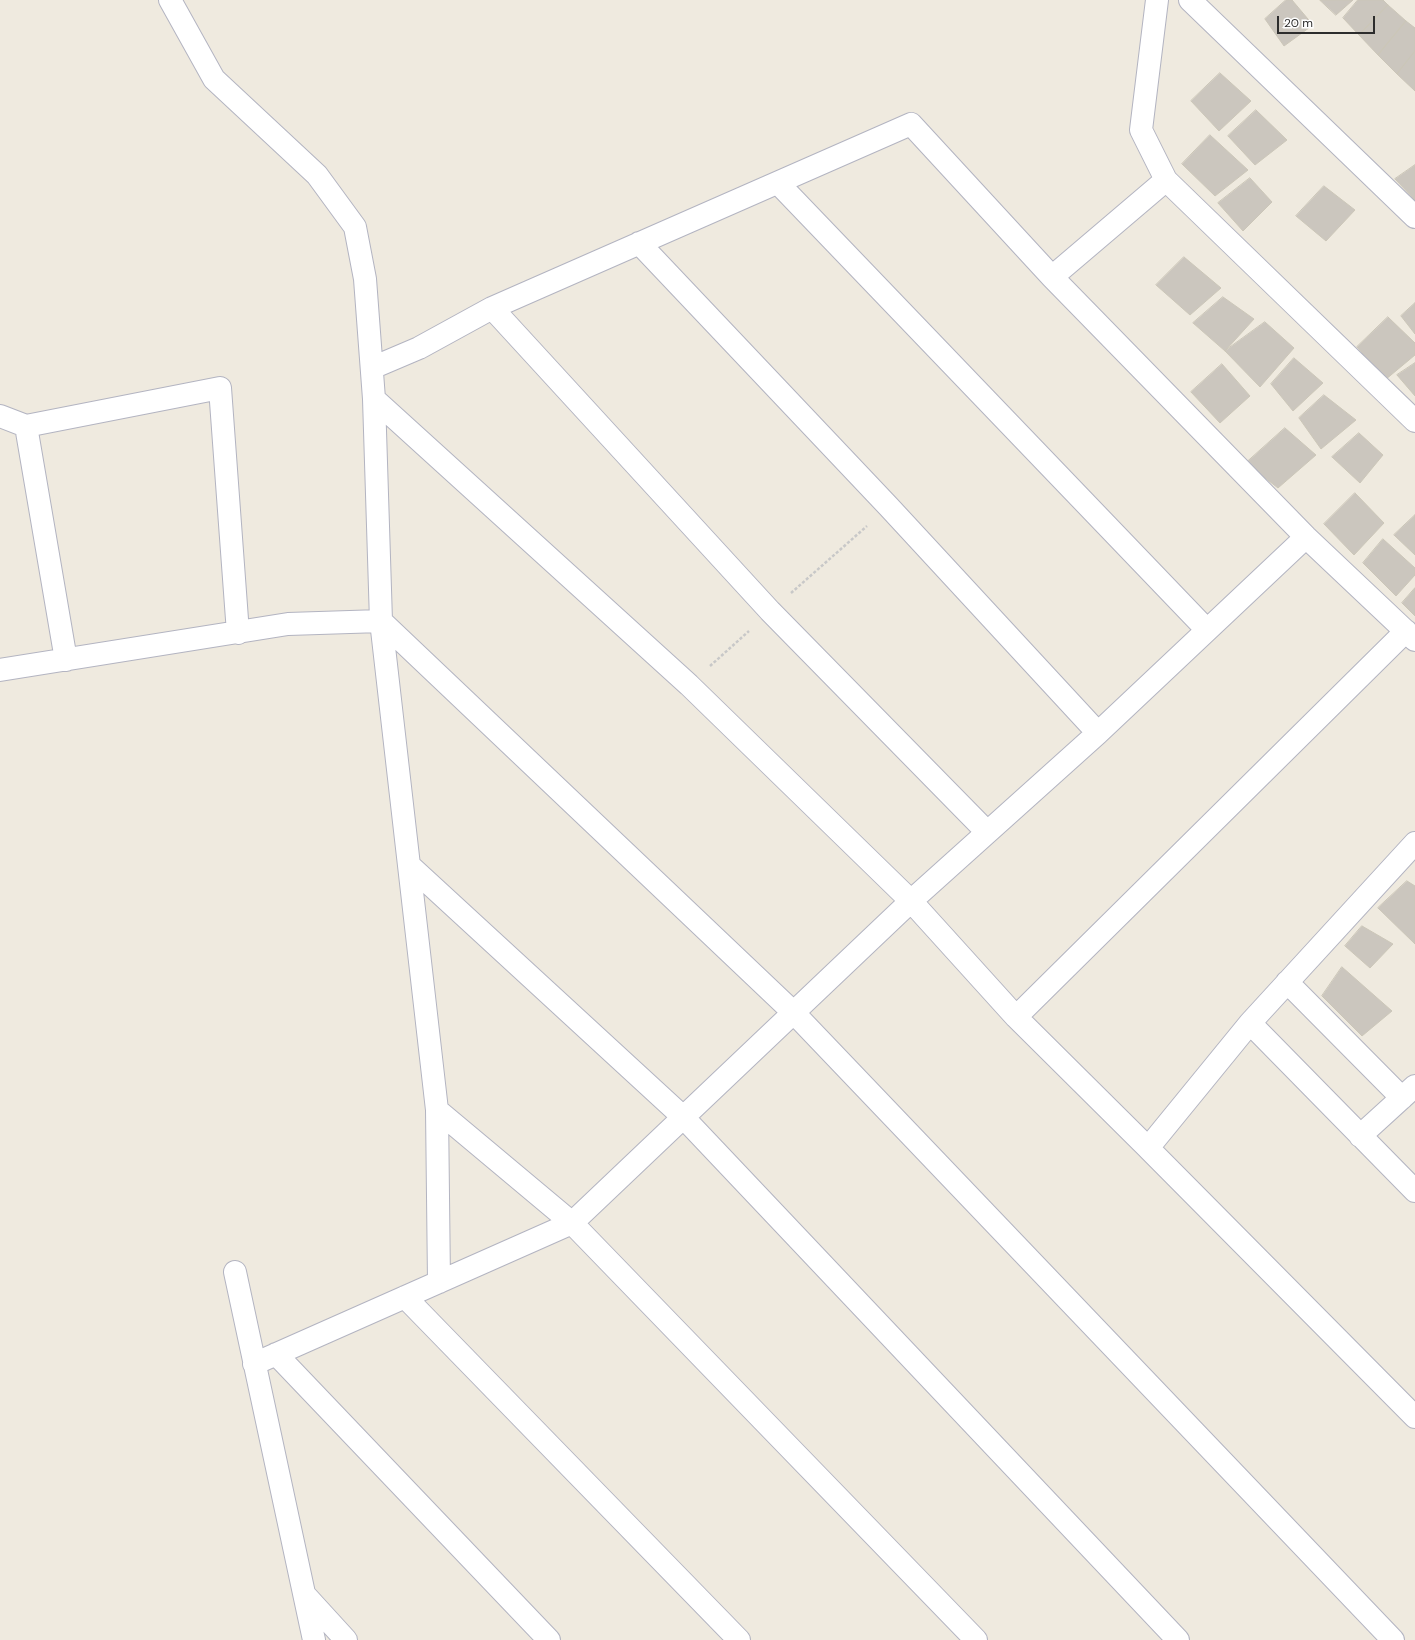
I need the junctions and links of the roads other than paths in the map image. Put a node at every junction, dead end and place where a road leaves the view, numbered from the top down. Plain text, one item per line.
1 (170, 0) edge
2 (1158, 0) edge
3 (1190, 0) edge
4 (1166, 180) junction
5 (778, 183) junction
6 (1415, 217) edge
7 (639, 243) junction
8 (1052, 277) junction
9 (492, 308) junction
10 (372, 368) junction
11 (374, 399) junction
12 (0, 416) edge
13 (1415, 421) edge
14 (26, 426) junction
15 (1306, 537) junction
16 (381, 621) junction
17 (1207, 630) junction
18 (238, 632) junction
19 (1410, 635) edge
20 (66, 660) junction
21 (0, 670) edge
22 (1098, 733) junction
23 (987, 832) junction
24 (1415, 843) edge
25 (409, 865) junction
26 (911, 901) junction
27 (1287, 982) junction
28 (794, 1013) junction
29 (1016, 1017) junction
30 (1250, 1023) junction
31 (1408, 1092) edge
32 (437, 1110) junction
33 (683, 1117) junction
34 (1360, 1136) junction
35 (1148, 1148) junction
36 (1415, 1191) edge
37 (572, 1223) junction
38 (234, 1272) dead end
39 (439, 1282) junction
40 (404, 1297) junction
41 (276, 1354) junction
42 (254, 1364) junction
43 (1415, 1416) edge
44 (303, 1593) junction
45 (314, 1640) edge
46 (346, 1640) edge
47 (549, 1640) edge
48 (739, 1640) edge
49 (976, 1640) edge
50 (1178, 1640) edge
51 (1393, 1640) edge

1 - 10 street
2 - 4 street
3 - 6 street
4 - 8 street
4 - 13 street
5 - 7 street
5 - 8 street
5 - 17 street
7 - 9 street
7 - 22 street
8 - 15 street
9 - 10 street
9 - 23 street
10 - 11 street
11 - 16 street
11 - 26 street
12 - 14 street
14 - 18 street
14 - 20 street
15 - 17 street
15 - 19 street
16 - 18 street
16 - 25 street
16 - 28 street
17 - 22 street
18 - 20 street
19 - 29 street
20 - 21 street
22 - 23 street
23 - 26 street
24 - 27 street
25 - 32 street
25 - 33 street
26 - 28 street
26 - 29 street
27 - 30 street
27 - 31 street
28 - 33 street
28 - 51 street
29 - 35 street
30 - 34 street
30 - 35 street
31 - 34 street
32 - 37 street
32 - 39 street
33 - 37 street
33 - 50 street
34 - 36 street
35 - 43 street
37 - 39 street
37 - 49 street
38 - 42 street
39 - 40 street
40 - 41 street
40 - 48 street
41 - 42 street
41 - 47 street
42 - 44 street
44 - 45 street
44 - 46 street

